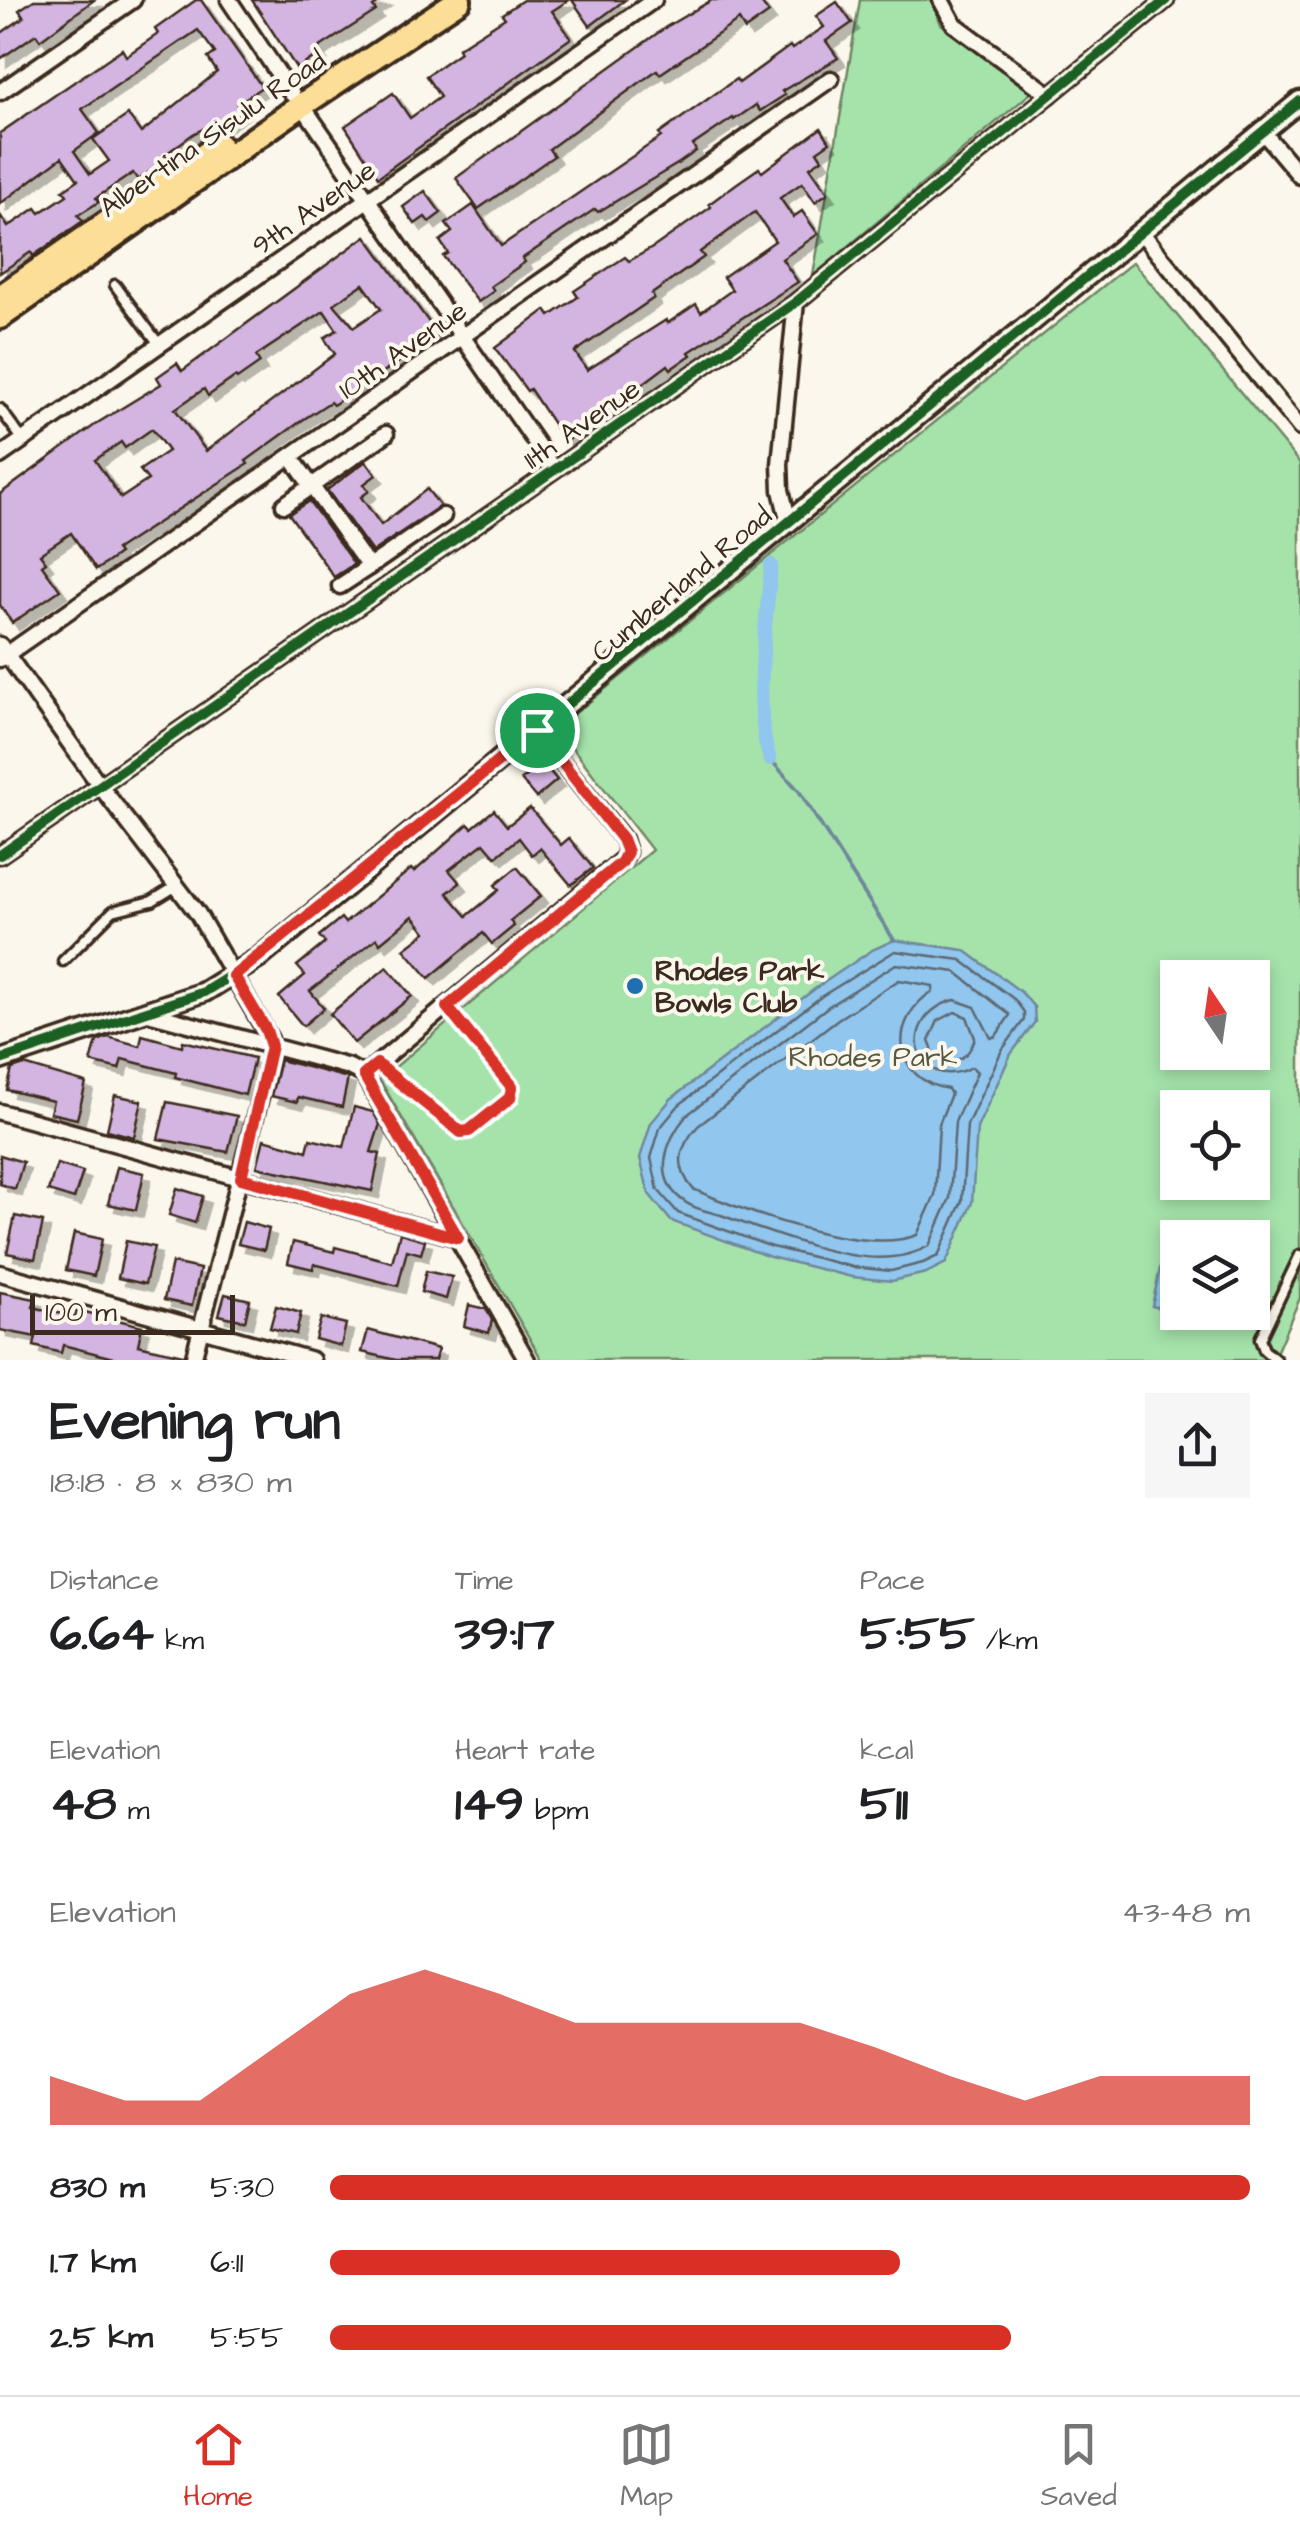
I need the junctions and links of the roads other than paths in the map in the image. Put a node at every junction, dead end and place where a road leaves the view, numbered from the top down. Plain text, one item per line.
1 (133, 0) edge
2 (229, 0) edge
3 (431, 0) edge
4 (459, 0) edge
5 (654, 0) edge
6 (941, 0) edge
7 (1166, 0) edge
8 (831, 79) dead end
9 (0, 92) edge
10 (1050, 95) junction
11 (297, 100) junction
12 (1300, 101) edge
13 (1263, 132) junction
14 (1300, 176) edge
15 (367, 200) junction
16 (1141, 232) junction
17 (116, 285) dead end
18 (0, 297) edge
19 (796, 302) junction
20 (0, 317) edge
21 (463, 336) junction
22 (159, 344) junction
23 (0, 408) edge
24 (1300, 428) edge
25 (386, 434) dead end
26 (23, 440) junction
27 (0, 456) edge
28 (291, 457) junction
29 (554, 469) junction
30 (312, 486) junction
31 (284, 505) dead end
32 (443, 516) dead end
33 (789, 523) junction
34 (369, 567) junction
35 (340, 586) dead end
36 (2, 653) edge
37 (537, 730) junction
38 (101, 787) junction
39 (0, 855) edge
40 (178, 886) junction
41 (63, 960) dead end
42 (234, 976) junction
43 (447, 1007) junction
44 (148, 1013) junction
45 (271, 1046) junction
46 (0, 1060) edge
47 (377, 1064) junction
48 (364, 1075) junction
49 (0, 1112) edge
50 (241, 1178) junction
51 (458, 1238) junction
52 (1300, 1255) edge
53 (0, 1273) edge
54 (202, 1330) junction
55 (193, 1360) edge
56 (312, 1360) edge
57 (527, 1360) edge
58 (1276, 1360) edge

1 - 9 street
2 - 11 street
3 - 11 main road, Albertina Sisulu Road
4 - 11 main road, Albertina Sisulu Road
5 - 15 street, 9th Avenue
6 - 10 street
7 - 10 street, 11th Avenue
8 - 21 street, 10th Avenue
10 - 19 street, 11th Avenue
11 - 15 street
11 - 18 main road, Albertina Sisulu Road
11 - 20 main road, Albertina Sisulu Road
12 - 13 street, Cumberland Road
13 - 14 street
13 - 16 street, Cumberland Road
15 - 21 street
15 - 22 street, 9th Avenue
16 - 24 street
16 - 33 street, Cumberland Road
17 - 22 lane
19 - 29 street, 11th Avenue
19 - 33 street
21 - 28 street, 10th Avenue
21 - 29 street
22 - 26 street, 9th Avenue
23 - 26 lane
25 - 30 street
26 - 27 street, 9th Avenue
28 - 30 street
28 - 36 street, 10th Avenue
29 - 38 street, 11th Avenue
30 - 31 street
30 - 34 street
32 - 34 street
33 - 37 street, Cumberland Road
34 - 35 street
36 - 38 street
37 - 42 street, Cumberland Road
37 - 43 street
38 - 39 street, 11th Avenue
38 - 40 street
40 - 41 lane
40 - 42 street
42 - 44 street, Cumberland Road
42 - 45 street
43 - 47 street
43 - 47 lane
44 - 45 street
44 - 46 street, Cumberland Road
45 - 48 street
45 - 50 street
47 - 48 street
48 - 51 street
49 - 50 street
50 - 51 street
50 - 54 street
51 - 57 street
52 - 58 lane
53 - 54 street
54 - 55 street
54 - 56 street

